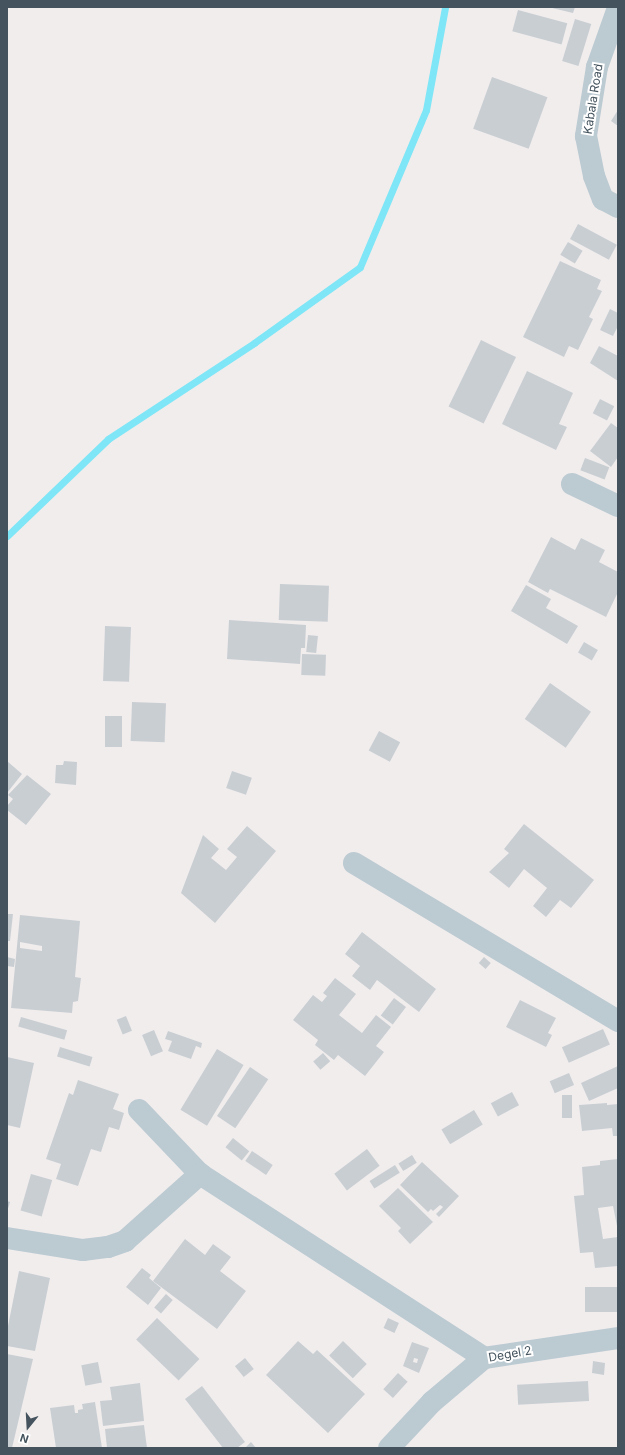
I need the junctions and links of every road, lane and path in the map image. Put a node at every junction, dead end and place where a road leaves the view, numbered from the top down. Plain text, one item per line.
1 (618, 8) edge
2 (618, 208) edge
3 (572, 484) dead end
4 (618, 506) edge
5 (354, 863) dead end
6 (618, 1021) edge
7 (139, 1110) dead end
8 (200, 1174) junction
9 (7, 1238) edge
10 (618, 1338) edge
11 (484, 1358) junction
12 (389, 1448) edge

1 - 2 street, Kabala Road
3 - 4 street
5 - 6 street
7 - 8 street
8 - 9 street
8 - 11 street
10 - 11 street, Degel 2
11 - 12 street, Degel 2

